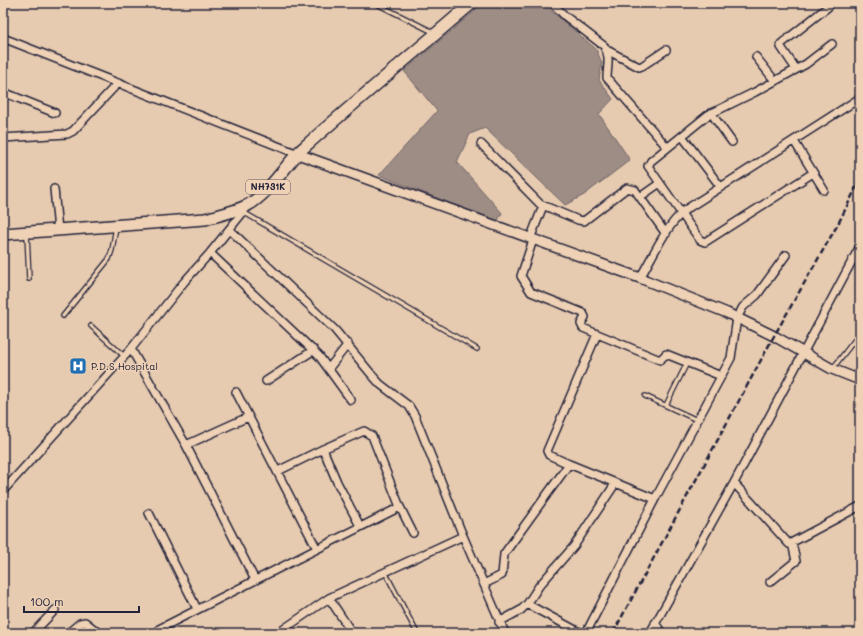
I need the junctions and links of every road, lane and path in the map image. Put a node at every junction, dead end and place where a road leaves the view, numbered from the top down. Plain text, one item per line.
1 (375, 3) edge
2 (472, 3) edge
3 (552, 3) edge
4 (829, 6) dead end
5 (436, 34) junction
6 (3, 38) edge
7 (832, 44) dead end
8 (606, 49) junction
9 (666, 50) dead end
10 (756, 57) dead end
11 (796, 69) junction
12 (775, 81) junction
13 (118, 83) junction
14 (3, 92) edge
15 (860, 98) edge
16 (55, 113) dead end
17 (710, 113) junction
18 (3, 132) edge
19 (682, 136) junction
20 (16, 137) junction
21 (3, 138) edge
22 (794, 141) junction
23 (732, 142) dead end
24 (481, 144) dead end
25 (667, 147) junction
26 (298, 154) junction
27 (813, 173) junction
28 (660, 183) junction
29 (720, 186) junction
30 (54, 189) dead end
31 (824, 190) dead end
32 (640, 197) junction
33 (543, 206) junction
34 (246, 208) junction
35 (681, 213) junction
36 (116, 226) junction
37 (58, 230) junction
38 (230, 230) junction
39 (27, 232) junction
40 (3, 234) edge
41 (666, 234) junction
42 (531, 240) junction
43 (860, 246) edge
44 (210, 253) junction
45 (786, 255) dead end
46 (640, 278) junction
47 (29, 279) dead end
48 (63, 316) dead end
49 (737, 318) junction
50 (91, 326) dead end
51 (860, 333) edge
52 (597, 334) junction
53 (348, 344) junction
54 (131, 349) junction
55 (477, 349) dead end
56 (314, 350) junction
57 (803, 352) junction
58 (124, 356) junction
59 (687, 363) junction
60 (329, 368) junction
61 (860, 368) edge
62 (832, 369) junction
63 (721, 376) junction
64 (857, 379) edge
65 (266, 381) dead end
66 (236, 392) dead end
67 (645, 396) dead end
68 (351, 400) dead end
69 (666, 405) junction
70 (248, 417) junction
71 (697, 420) junction
72 (186, 445) junction
73 (323, 449) junction
74 (569, 464) junction
75 (278, 472) junction
76 (734, 483) junction
77 (615, 484) junction
78 (3, 491) edge
79 (655, 499) junction
80 (860, 506) edge
81 (400, 507) junction
82 (149, 513) dead end
83 (360, 526) junction
84 (413, 532) dead end
85 (463, 536) junction
86 (792, 543) junction
87 (317, 549) junction
88 (385, 572) junction
89 (255, 580) junction
90 (770, 582) dead end
91 (484, 584) junction
92 (329, 598) junction
93 (526, 604) junction
94 (197, 609) junction
95 (54, 610) dead end
96 (499, 622) junction
97 (655, 623) junction
98 (159, 629) dead end
99 (33, 633) edge
100 (68, 633) edge
101 (99, 633) edge
102 (278, 633) edge
103 (352, 633) edge
104 (416, 633) edge
105 (505, 633) edge
106 (581, 633) edge
107 (586, 633) edge
108 (650, 633) edge
109 (662, 633) edge

1 - 5 lane
2 - 5 highway, NH731K
3 - 8 street
4 - 11 street
5 - 26 highway, NH731K
6 - 13 street
7 - 11 street
8 - 9 street
8 - 25 street
10 - 12 street
11 - 12 street
12 - 17 street
13 - 20 street
13 - 26 street
14 - 16 street
15 - 22 street
17 - 19 street
17 - 23 street
18 - 20 street
19 - 25 street
19 - 29 street
20 - 21 street
22 - 27 street
22 - 29 street
24 - 33 street
25 - 28 street
26 - 34 highway, NH731K
26 - 42 street
27 - 31 street
27 - 35 street
28 - 32 street
28 - 35 street
29 - 35 street
30 - 37 street
32 - 33 street
32 - 41 street
33 - 42 street
34 - 36 highway, NH731K
34 - 38 street
34 - 55 lane
35 - 41 street
36 - 37 highway, NH731K
36 - 48 lane
37 - 39 highway, NH731K
38 - 44 street
38 - 53 street
39 - 40 highway, NH731K
39 - 47 lane
41 - 46 street
42 - 46 street
42 - 52 street
43 - 57 street
44 - 54 street
44 - 56 street
45 - 49 street
46 - 49 street
49 - 57 street
49 - 63 street
50 - 58 lane
51 - 62 lane
52 - 59 street
52 - 74 street
53 - 60 street
53 - 85 street
54 - 58 street
54 - 72 street
56 - 60 street
56 - 65 street
57 - 62 street
57 - 76 street
58 - 78 street
59 - 63 street
59 - 69 lane
60 - 68 street
61 - 64 lane
62 - 64 street
63 - 71 street
66 - 70 street
67 - 69 lane
69 - 71 lane
70 - 72 street
70 - 75 street
71 - 79 street
72 - 89 street
73 - 75 street
73 - 81 street
73 - 83 street
74 - 77 street
74 - 91 street
75 - 87 street
76 - 86 street
76 - 97 street
77 - 79 street
77 - 93 street
79 - 107 street
80 - 86 street
81 - 83 street
81 - 84 street
82 - 94 street
83 - 87 street
85 - 88 street
85 - 91 street
86 - 90 street
87 - 89 street
88 - 92 street
88 - 104 lane
89 - 94 street
91 - 96 street
92 - 102 street
92 - 103 street
93 - 96 street
93 - 106 street
94 - 98 street
95 - 99 street
96 - 105 street
97 - 108 street
97 - 109 street
100 - 101 street

